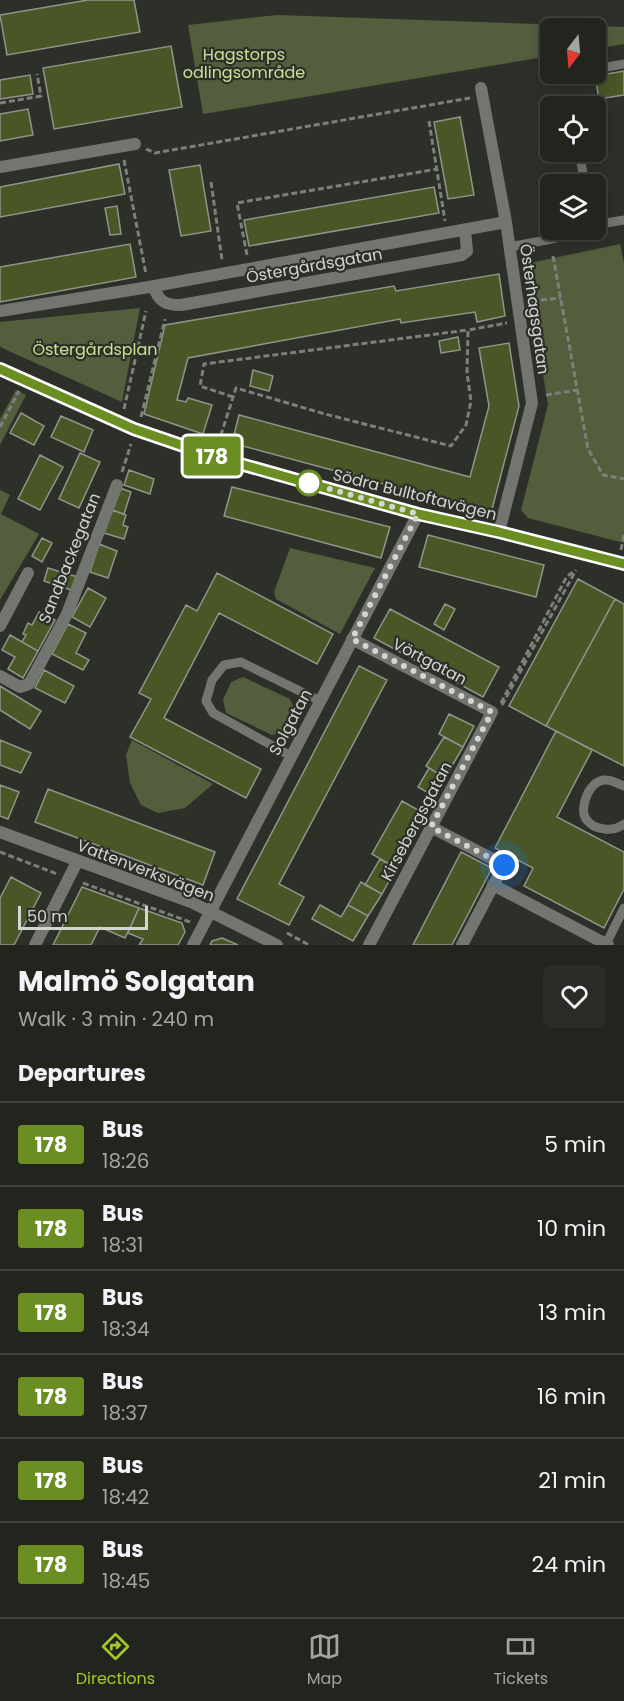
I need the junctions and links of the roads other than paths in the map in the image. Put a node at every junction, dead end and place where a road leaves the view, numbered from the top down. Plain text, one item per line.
1 (624, 64) edge
2 (606, 67) edge
3 (476, 93) road end
4 (135, 144) road end
5 (0, 167) edge
6 (624, 220) edge
7 (506, 222) junction
8 (606, 223) edge
9 (465, 230) junction
10 (547, 240) edge
11 (509, 247) junction
12 (151, 287) junction
13 (0, 311) edge
14 (0, 369) edge
15 (117, 485) road end
16 (418, 514) junction
17 (499, 532) junction
18 (624, 564) edge
19 (28, 573) dead end
20 (0, 626) edge
21 (352, 639) junction
22 (0, 676) edge
23 (320, 701) junction
24 (499, 707) joint
25 (291, 756) junction
26 (624, 786) edge
27 (624, 824) edge
28 (431, 827) junction
29 (0, 832) edge
30 (77, 862) junction
31 (493, 885) junction
32 (624, 908) edge
33 (210, 912) junction
34 (35, 945) edge
35 (193, 945) edge
36 (277, 945) edge
37 (369, 945) edge
38 (462, 945) edge
39 (607, 945) edge

1 - 2 lane
3 - 7 street, Österhagsgatan
4 - 5 street
6 - 8 lane
7 - 9 street, Östergårdsgatan
7 - 11 street, Österhagsgatan
9 - 12 street, Östergårdsgatan
9 - 12 street, Östergårdsgatan
10 - 11 lane
11 - 17 street, Österhagsgatan
12 - 13 street, Östergårdsgatan
14 - 16 street, Södra Bulltoftavägen
15 - 22 street, Sandbackegatan
16 - 17 street, Södra Bulltoftavägen
16 - 21 street, Solgatan
17 - 18 street, Södra Bulltoftavägen
19 - 20 street, Sandbackegatan
21 - 23 street, Solgatan
21 - 24 street, Vörtgatan
23 - 25 street, Solgatan
23 - 25 lane
24 - 28 street, Kirsebergsgatan
25 - 33 street, Solgatan
26 - 27 lane
28 - 31 street
28 - 37 street, Kirsebergsgatan
29 - 30 street, Vattenverksvägen
30 - 33 street, Vattenverksvägen
30 - 34 street
31 - 38 street
31 - 39 street
32 - 39 lane
33 - 35 street, Solgatan
33 - 36 street, Vattenverksvägen

